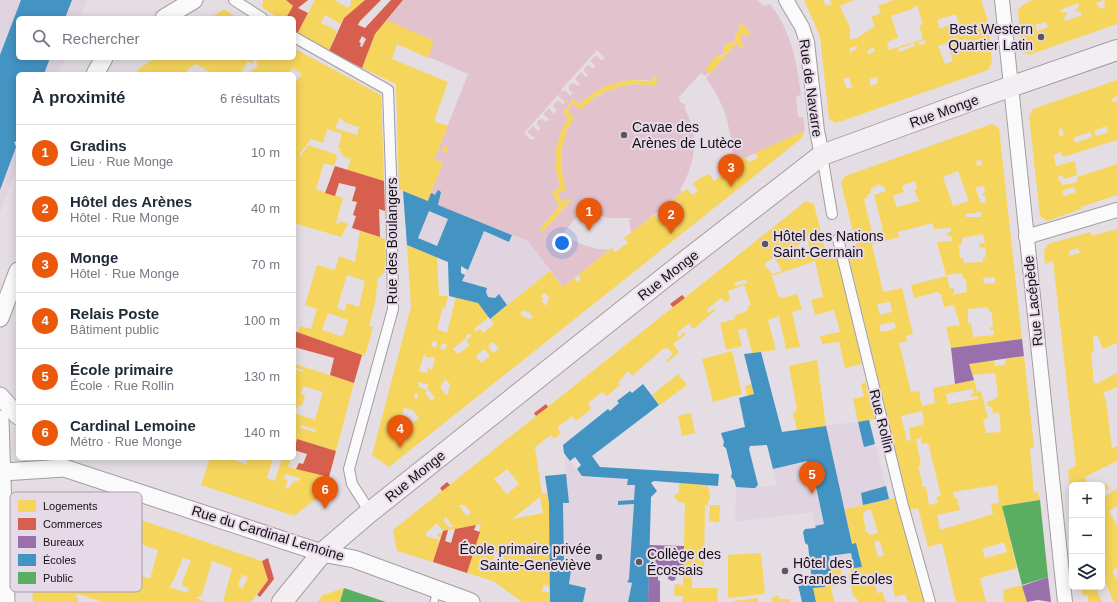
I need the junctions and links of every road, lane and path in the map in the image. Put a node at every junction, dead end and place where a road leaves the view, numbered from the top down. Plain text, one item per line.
1 (194, 0) edge
2 (234, 0) edge
3 (786, 0) edge
4 (1003, 0) edge
5 (167, 16) edge
6 (259, 16) edge
7 (296, 38) edge
8 (1117, 50) edge
9 (103, 60) edge
10 (96, 72) edge
11 (1010, 87) junction
12 (822, 155) junction
13 (1117, 210) edge
14 (832, 214) dead end
15 (1026, 237) junction
16 (838, 239) dead end
17 (16, 277) edge
18 (0, 318) edge
19 (0, 396) edge
20 (16, 414) edge
21 (0, 419) edge
22 (60, 463) edge
23 (2, 473) edge
24 (370, 512) junction
25 (322, 553) junction
26 (435, 596) edge
27 (6, 602) edge
28 (282, 602) edge
29 (471, 602) edge
30 (930, 602) edge
31 (1065, 602) edge

1 - 5 street
2 - 6 street
3 - 12 street, Rue de Navarre
4 - 11 street, Rue Lacépède
7 - 24 street, Rue des Boulangers
8 - 11 main road, Rue Monge
9 - 10 street
11 - 12 main road, Rue Monge
11 - 15 street, Rue Lacépède
12 - 14 street
12 - 24 main road, Rue Monge
13 - 15 street
15 - 31 street, Rue Lacépède
16 - 30 street, Rue Rollin
17 - 18 street
19 - 20 street
21 - 23 street
22 - 23 street, Rue du Cardinal Lemoine
22 - 25 street, Rue du Cardinal Lemoine
23 - 27 street
24 - 25 main road, Rue Monge
25 - 26 street, Rue du Cardinal Lemoine
25 - 28 main road, Rue Monge
26 - 29 street, Rue du Cardinal Lemoine

